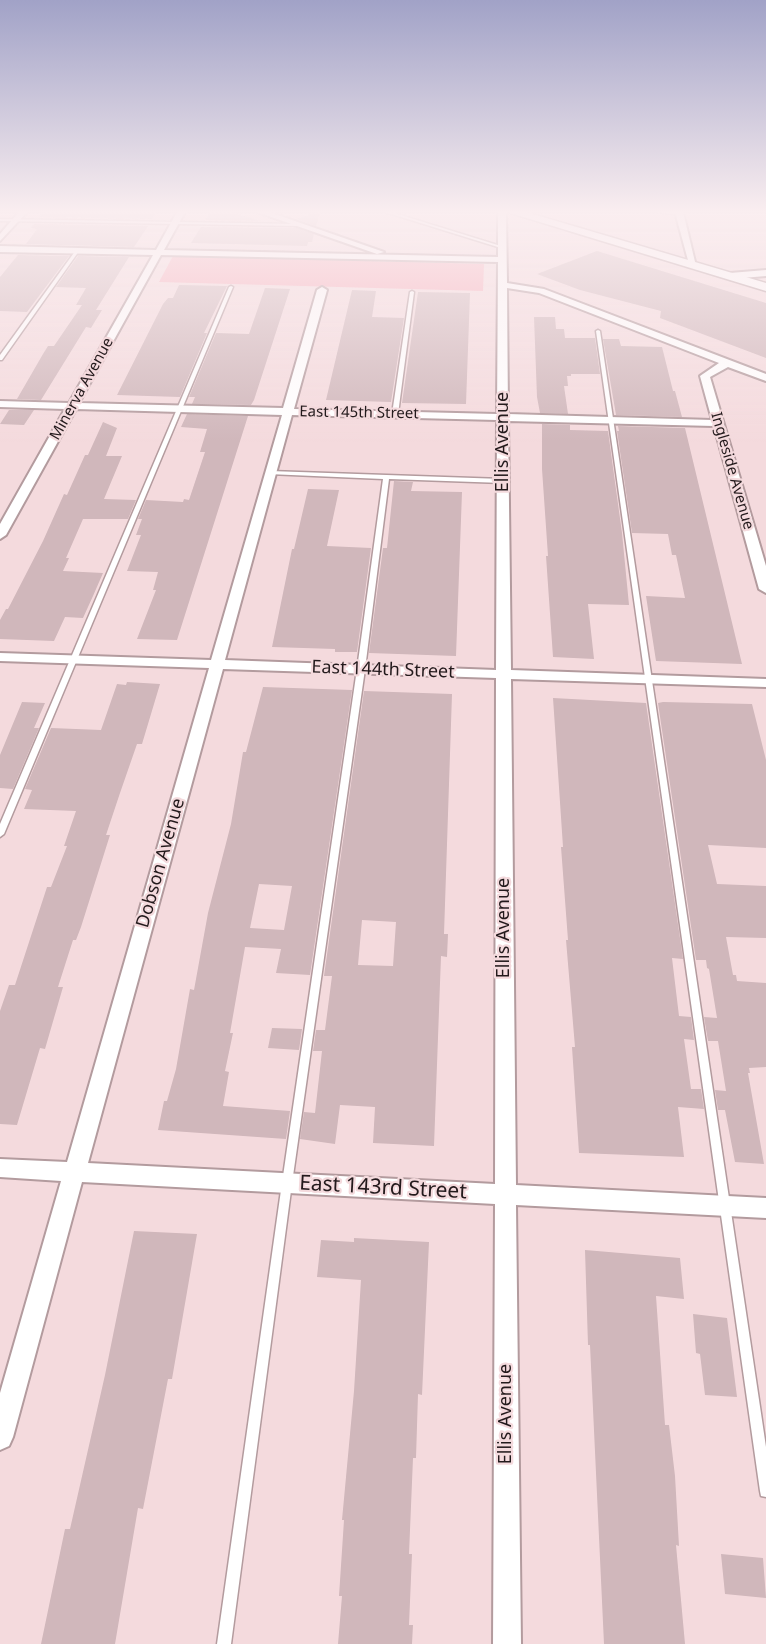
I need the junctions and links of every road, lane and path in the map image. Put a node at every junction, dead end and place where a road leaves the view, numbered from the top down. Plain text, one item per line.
1 (50, 289) edge
2 (137, 289) edge
3 (230, 289) edge
4 (502, 289) edge
5 (526, 289) edge
6 (322, 290) dead end
7 (412, 292) dead end
8 (598, 332) dead end
9 (0, 359) edge
10 (727, 363) junction
11 (766, 378) edge
12 (0, 404) edge
13 (72, 406) junction
14 (180, 409) junction
15 (288, 412) junction
16 (395, 414) junction
17 (502, 417) junction
18 (611, 420) junction
19 (718, 423) junction
20 (270, 473) junction
21 (386, 477) junction
22 (503, 481) junction
23 (0, 535) edge
24 (766, 589) edge
25 (0, 657) edge
26 (73, 659) junction
27 (217, 664) junction
28 (361, 669) junction
29 (503, 674) junction
30 (647, 679) junction
31 (766, 683) edge
32 (0, 834) edge
33 (0, 1168) edge
34 (74, 1172) junction
35 (286, 1183) junction
36 (506, 1194) junction
37 (725, 1206) junction
38 (766, 1208) edge
39 (0, 1437) edge
40 (766, 1491) edge
41 (224, 1644) edge
42 (507, 1644) edge

1 - 9 lane
2 - 13 street, Minerva Avenue
3 - 14 lane
4 - 17 street, Ellis Avenue
5 - 10 street
6 - 15 street, Dobson Avenue
7 - 16 lane
8 - 18 lane
10 - 11 street
10 - 19 street, Ingleside Avenue
12 - 13 street, East 145th Street
13 - 14 street, East 145th Street
13 - 23 street, Minerva Avenue
14 - 15 street, East 145th Street
14 - 26 lane
15 - 16 street, East 145th Street
15 - 20 street, Dobson Avenue
16 - 17 street, East 145th Street
17 - 18 street, East 145th Street
17 - 22 street, Ellis Avenue
18 - 19 street, East 145th Street
18 - 30 lane
19 - 24 street, Ingleside Avenue
20 - 21 lane
20 - 27 street, Dobson Avenue
21 - 22 lane
21 - 28 lane
22 - 29 street, Ellis Avenue
25 - 26 street, East 144th Street
26 - 27 street, East 144th Street
26 - 32 lane
27 - 28 street, East 144th Street
27 - 34 street, Dobson Avenue
28 - 29 street, East 144th Street
28 - 35 lane
29 - 30 street, East 144th Street
29 - 36 street, Ellis Avenue
30 - 31 street, East 144th Street
30 - 37 lane
33 - 34 street, East 143rd Street
34 - 35 street, East 143rd Street
34 - 39 street, Dobson Avenue
35 - 36 street, East 143rd Street
35 - 41 lane
36 - 37 street, East 143rd Street
36 - 42 street, Ellis Avenue
37 - 38 street, East 143rd Street
37 - 40 lane

